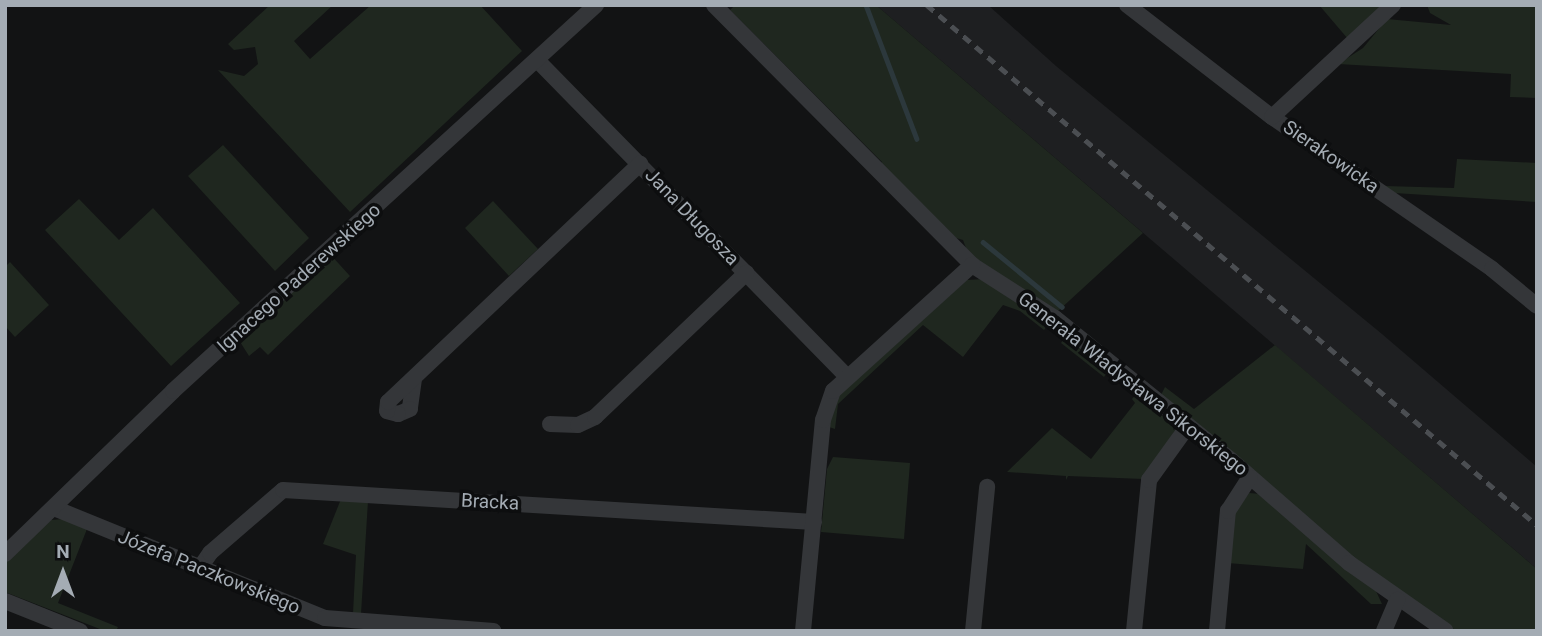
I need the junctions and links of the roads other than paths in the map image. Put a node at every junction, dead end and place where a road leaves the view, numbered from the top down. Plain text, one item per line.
1 (596, 5) edge
2 (714, 5) edge
3 (1128, 5) edge
4 (1393, 5) edge
5 (537, 60) junction
6 (1272, 117) junction
7 (640, 164) junction
8 (972, 265) junction
9 (746, 273) junction
10 (1537, 306) edge
11 (846, 375) junction
12 (414, 379) dead end
13 (550, 425) dead end
14 (1188, 426) junction
15 (1250, 477) junction
16 (987, 487) dead end
17 (54, 508) junction
18 (814, 522) junction
19 (5, 554) edge
20 (199, 569) junction
21 (1397, 600) junction
22 (5, 601) edge
23 (80, 631) edge
24 (493, 631) edge
25 (803, 631) edge
26 (973, 631) edge
27 (1134, 631) edge
28 (1217, 631) edge
29 (1384, 631) edge
30 (1446, 631) edge

1 - 5 street, Ignacego Paderewskiego
2 - 8 street, Generała Władysława Sikorskiego
3 - 6 street, Sierakowicka
4 - 6 street
5 - 7 street, Jana Długosza
5 - 17 street, Ignacego Paderewskiego
6 - 10 street, Sierakowicka
7 - 9 street, Jana Długosza
7 - 12 street
8 - 11 street
8 - 14 street, Generała Władysława Sikorskiego
9 - 11 street, Jana Długosza
9 - 13 street
11 - 18 street
14 - 15 street, Generała Władysława Sikorskiego
14 - 27 street
15 - 21 street, Generała Władysława Sikorskiego
15 - 28 street
16 - 26 street
17 - 19 street, Ignacego Paderewskiego
17 - 20 street, Józefa Paczkowskiego
18 - 20 street, Bracka
18 - 25 street
20 - 24 street, Józefa Paczkowskiego
21 - 29 street
21 - 30 street, Generała Władysława Sikorskiego
22 - 23 street

